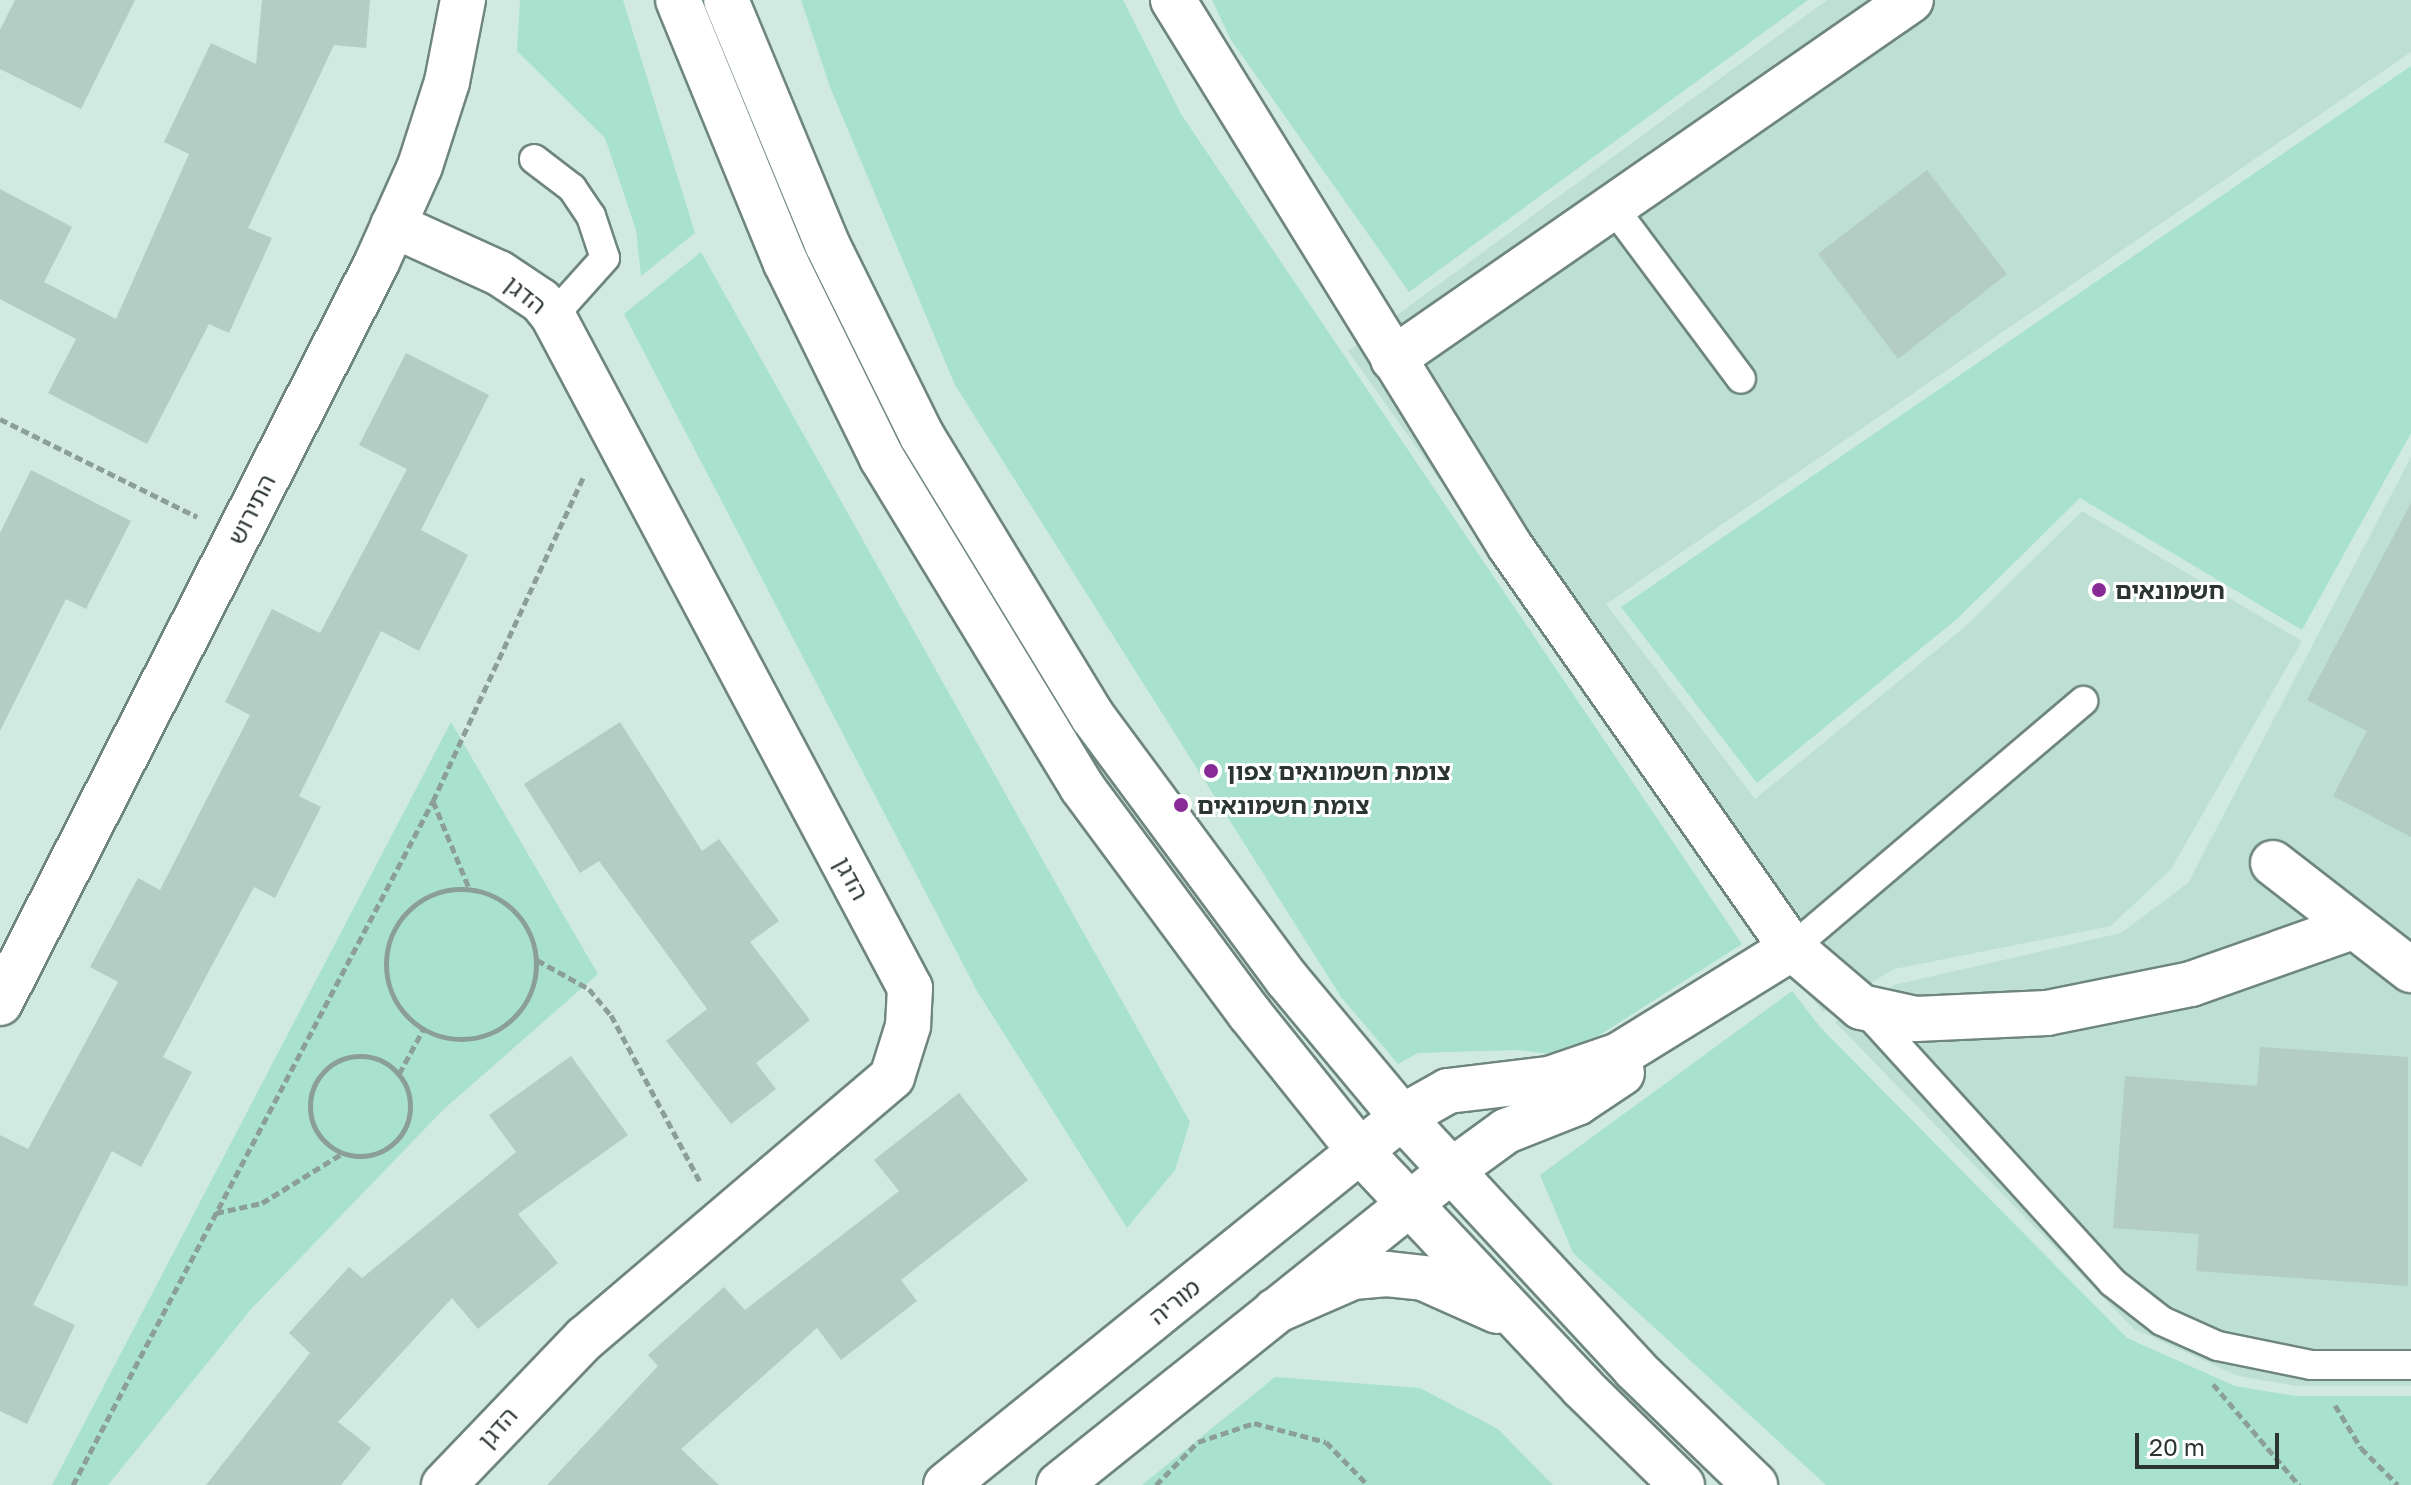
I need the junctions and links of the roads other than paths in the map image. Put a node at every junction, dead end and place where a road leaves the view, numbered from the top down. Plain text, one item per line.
1 (463, 0) edge
2 (678, 0) edge
3 (726, 0) edge
4 (1173, 0) edge
5 (1911, 0) edge
6 (534, 159) dead end
7 (1613, 207) junction
8 (393, 225) junction
9 (553, 316) junction
10 (1393, 359) junction
11 (1741, 379) dead end
12 (2083, 701) dead end
13 (2273, 863) dead end
14 (2353, 927) junction
15 (1792, 948) junction
16 (2411, 970) edge
17 (0, 1003) edge
18 (1861, 1007) junction
19 (1680, 1020) junction
20 (1402, 1117) junction
21 (1359, 1150) junction
22 (1451, 1171) junction
23 (1410, 1204) junction
24 (1275, 1311) junction
25 (1537, 1339) junction
26 (2411, 1365) edge
27 (444, 1485) edge
28 (946, 1485) edge
29 (1059, 1485) edge
30 (1682, 1485) edge
31 (1755, 1485) edge

1 - 8 street, התירוש
2 - 21 street
3 - 20 street
4 - 10 street
5 - 7 street
6 - 9 lane
7 - 10 street
7 - 11 lane
8 - 9 street, הדגן
8 - 17 street, התירוש
9 - 27 street, הדגן
10 - 15 street
12 - 15 lane
13 - 14 street
14 - 16 street
14 - 18 street
15 - 18 street
15 - 19 street
18 - 26 lane
19 - 20 street, מוריה
19 - 22 street
20 - 21 street, מוריה
20 - 22 street
21 - 23 street
21 - 28 street, מוריה
22 - 23 street
22 - 31 street
23 - 24 street
23 - 25 street
24 - 25 street
24 - 29 street
25 - 30 street

